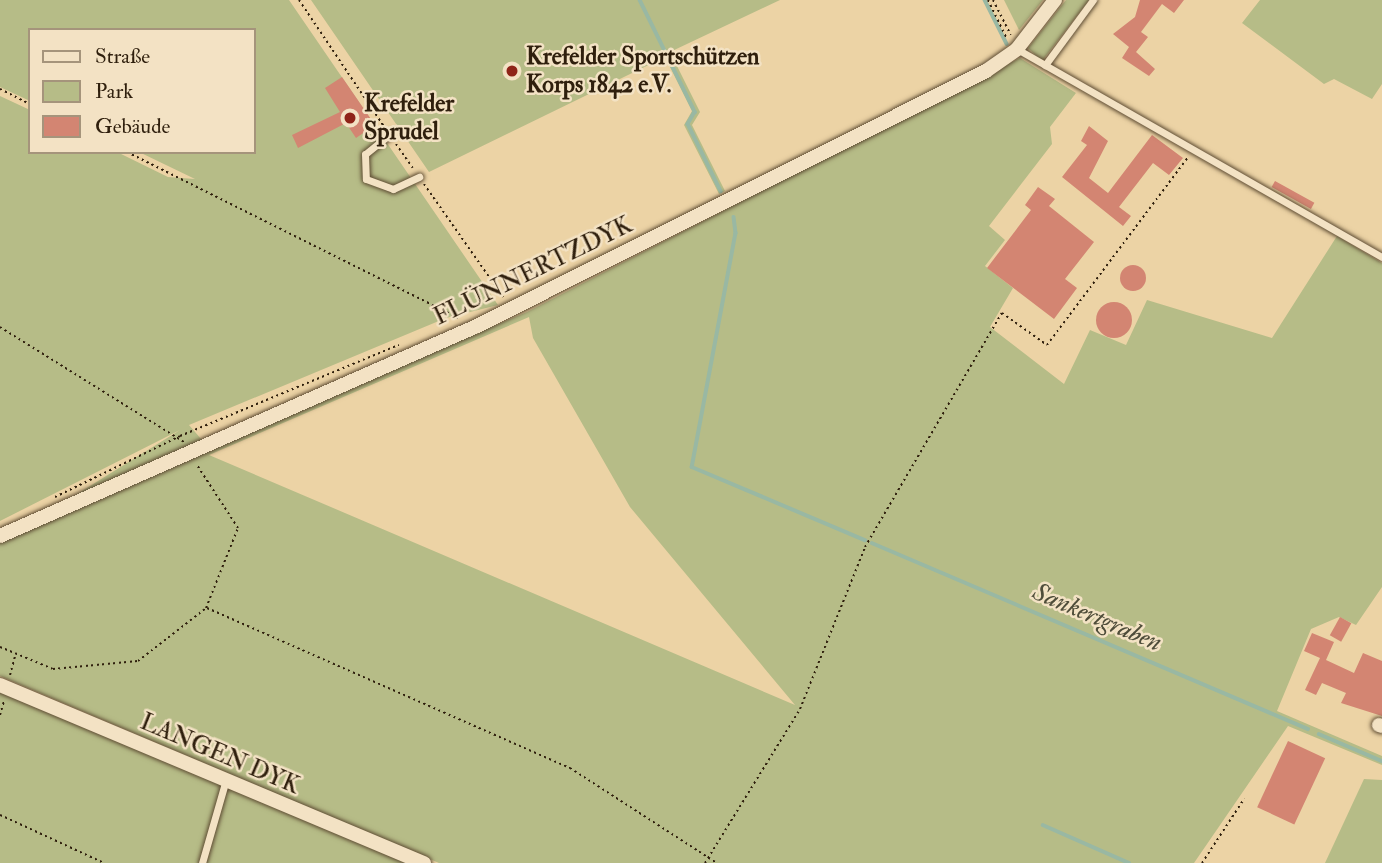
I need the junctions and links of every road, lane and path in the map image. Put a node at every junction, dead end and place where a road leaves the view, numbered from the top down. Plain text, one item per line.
1 (299, 0) edge
2 (988, 0) edge
3 (993, 0) edge
4 (1055, 0) edge
5 (1093, 0) edge
6 (1017, 49) junction
7 (1045, 65) junction
8 (0, 89) edge
9 (28, 103) edge
10 (390, 134) junction
11 (1193, 151) junction
12 (131, 154) edge
13 (419, 177) junction
14 (1382, 257) edge
15 (508, 305) dead end
16 (457, 324) dead end
17 (0, 327) edge
18 (411, 340) dead end
19 (184, 442) junction
20 (48, 500) dead end
21 (0, 536) edge
22 (206, 608) junction
23 (0, 647) edge
24 (0, 685) edge
25 (225, 783) junction
26 (1244, 799) dead end
27 (0, 815) edge
28 (708, 858) junction
29 (104, 863) edge
30 (202, 863) edge
31 (424, 863) edge
32 (705, 863) edge
33 (717, 863) edge
34 (1202, 863) edge

1 - 10 path
2 - 6 path
3 - 6 path
4 - 6 street, FLÜNNERTZDYK
5 - 7 lane
6 - 7 lane
6 - 19 street, FLÜNNERTZDYK
7 - 11 lane
8 - 9 path
10 - 13 path
10 - 13 lane
11 - 14 lane
11 - 28 path
12 - 16 path
13 - 15 path
17 - 19 path
18 - 19 path
19 - 20 path
19 - 21 street, FLÜNNERTZDYK
19 - 22 path
22 - 23 path
22 - 28 path
24 - 25 street, LANGEN DYK
25 - 30 lane
25 - 31 street, LANGEN DYK
26 - 34 path
27 - 29 path
28 - 32 path
28 - 33 path

